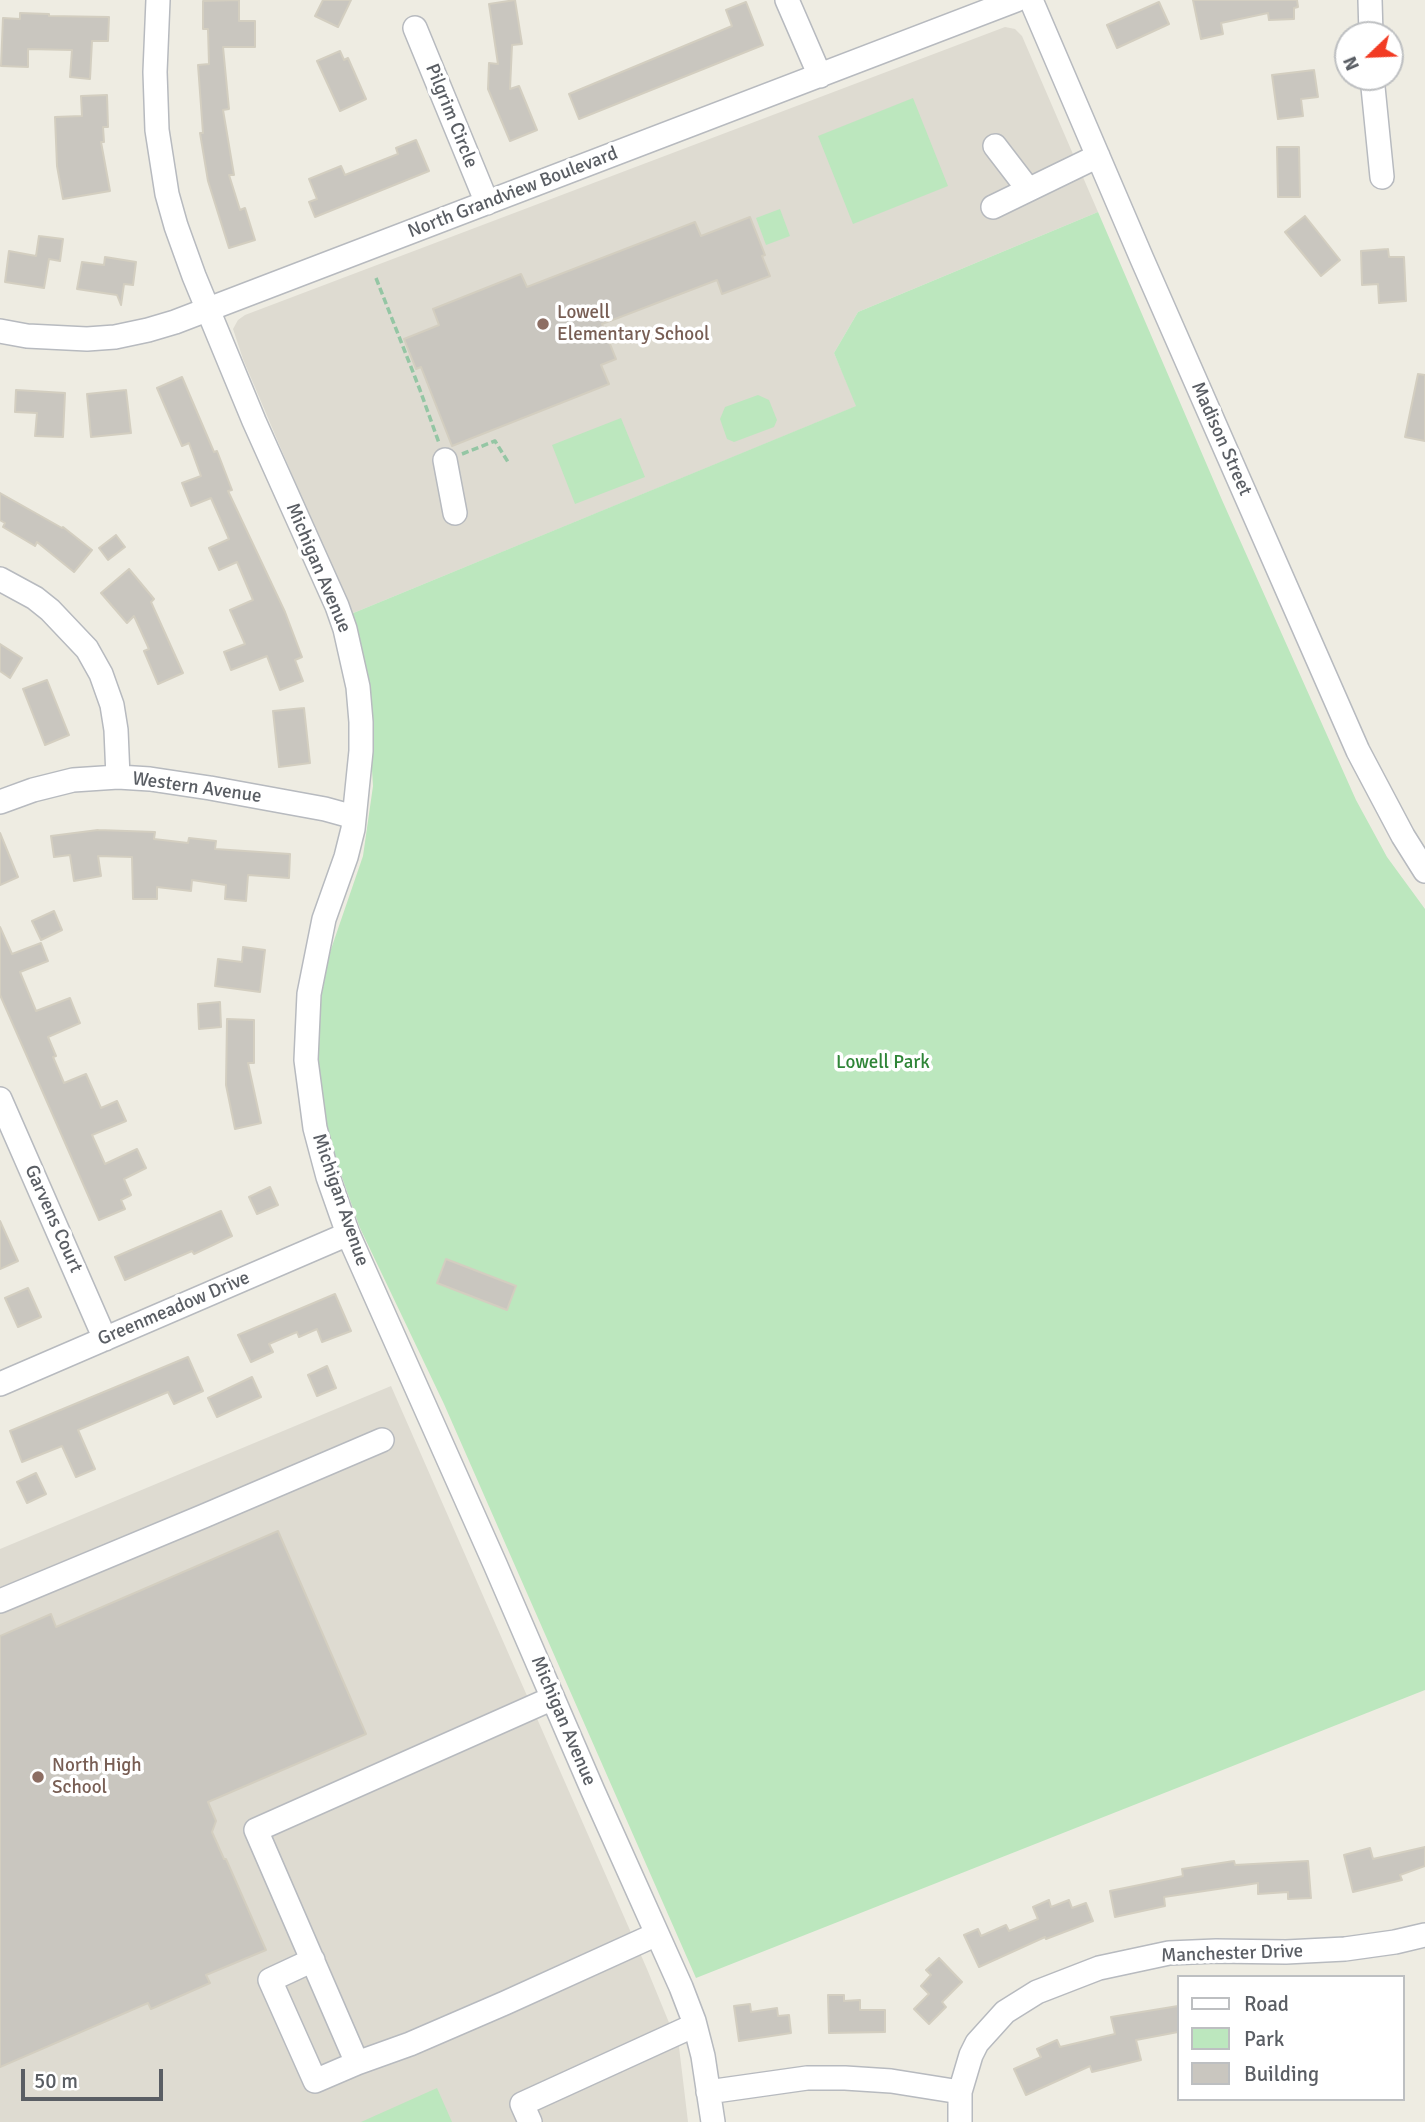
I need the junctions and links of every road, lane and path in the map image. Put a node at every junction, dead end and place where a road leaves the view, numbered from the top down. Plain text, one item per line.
1 (158, 0) edge
2 (787, 0) edge
3 (1016, 0) edge
4 (1031, 0) edge
5 (1370, 0) edge
6 (1370, 21) edge
7 (415, 28) dead end
8 (820, 76) junction
9 (1373, 91) edge
10 (995, 146) dead end
11 (1098, 156) junction
12 (1382, 177) dead end
13 (1028, 189) junction
14 (486, 203) junction
15 (993, 207) dead end
16 (376, 278) dead end
17 (208, 310) junction
18 (0, 331) edge
19 (445, 460) junction
20 (508, 462) dead end
21 (455, 513) dead end
22 (0, 579) edge
23 (118, 777) junction
24 (0, 802) edge
25 (354, 817) junction
26 (1425, 871) edge
27 (0, 1099) edge
28 (348, 1234) junction
29 (105, 1339) junction
30 (0, 1384) edge
31 (382, 1440) dead end
32 (0, 1601) edge
33 (553, 1698) junction
34 (657, 1934) junction
35 (1425, 1935) edge
36 (313, 1960) junction
37 (695, 2025) junction
38 (358, 2063) junction
39 (708, 2092) junction
40 (960, 2092) junction
41 (530, 2122) edge
42 (713, 2122) edge
43 (960, 2122) edge

1 - 17 street, Michigan Avenue
2 - 8 street
3 - 8 street, North Grandview Boulevard
4 - 11 street, Madison Street
5 - 6 street
7 - 14 street, Pilgrim Circle
8 - 14 street, North Grandview Boulevard
9 - 12 street
10 - 13 street
11 - 13 street
11 - 26 street, Madison Street
13 - 15 street
14 - 17 street, North Grandview Boulevard
16 - 19 path
17 - 18 street, North Grandview Boulevard
17 - 25 street, Michigan Avenue
19 - 20 path
19 - 21 street
22 - 23 street
23 - 24 street, Western Avenue
23 - 25 street, Western Avenue
25 - 28 street, Michigan Avenue
27 - 29 street, Garvens Court
28 - 29 street, Greenmeadow Drive
28 - 33 street, Michigan Avenue
29 - 30 street, Greenmeadow Drive
31 - 32 street
33 - 34 street, Michigan Avenue
33 - 36 street
34 - 37 street, Michigan Avenue
34 - 38 street
35 - 40 street, Manchester Drive
36 - 38 street
36 - 38 street
37 - 39 street, Michigan Avenue
37 - 41 street
39 - 40 street
39 - 42 street, Michigan Avenue
40 - 43 street, Manchester Drive

